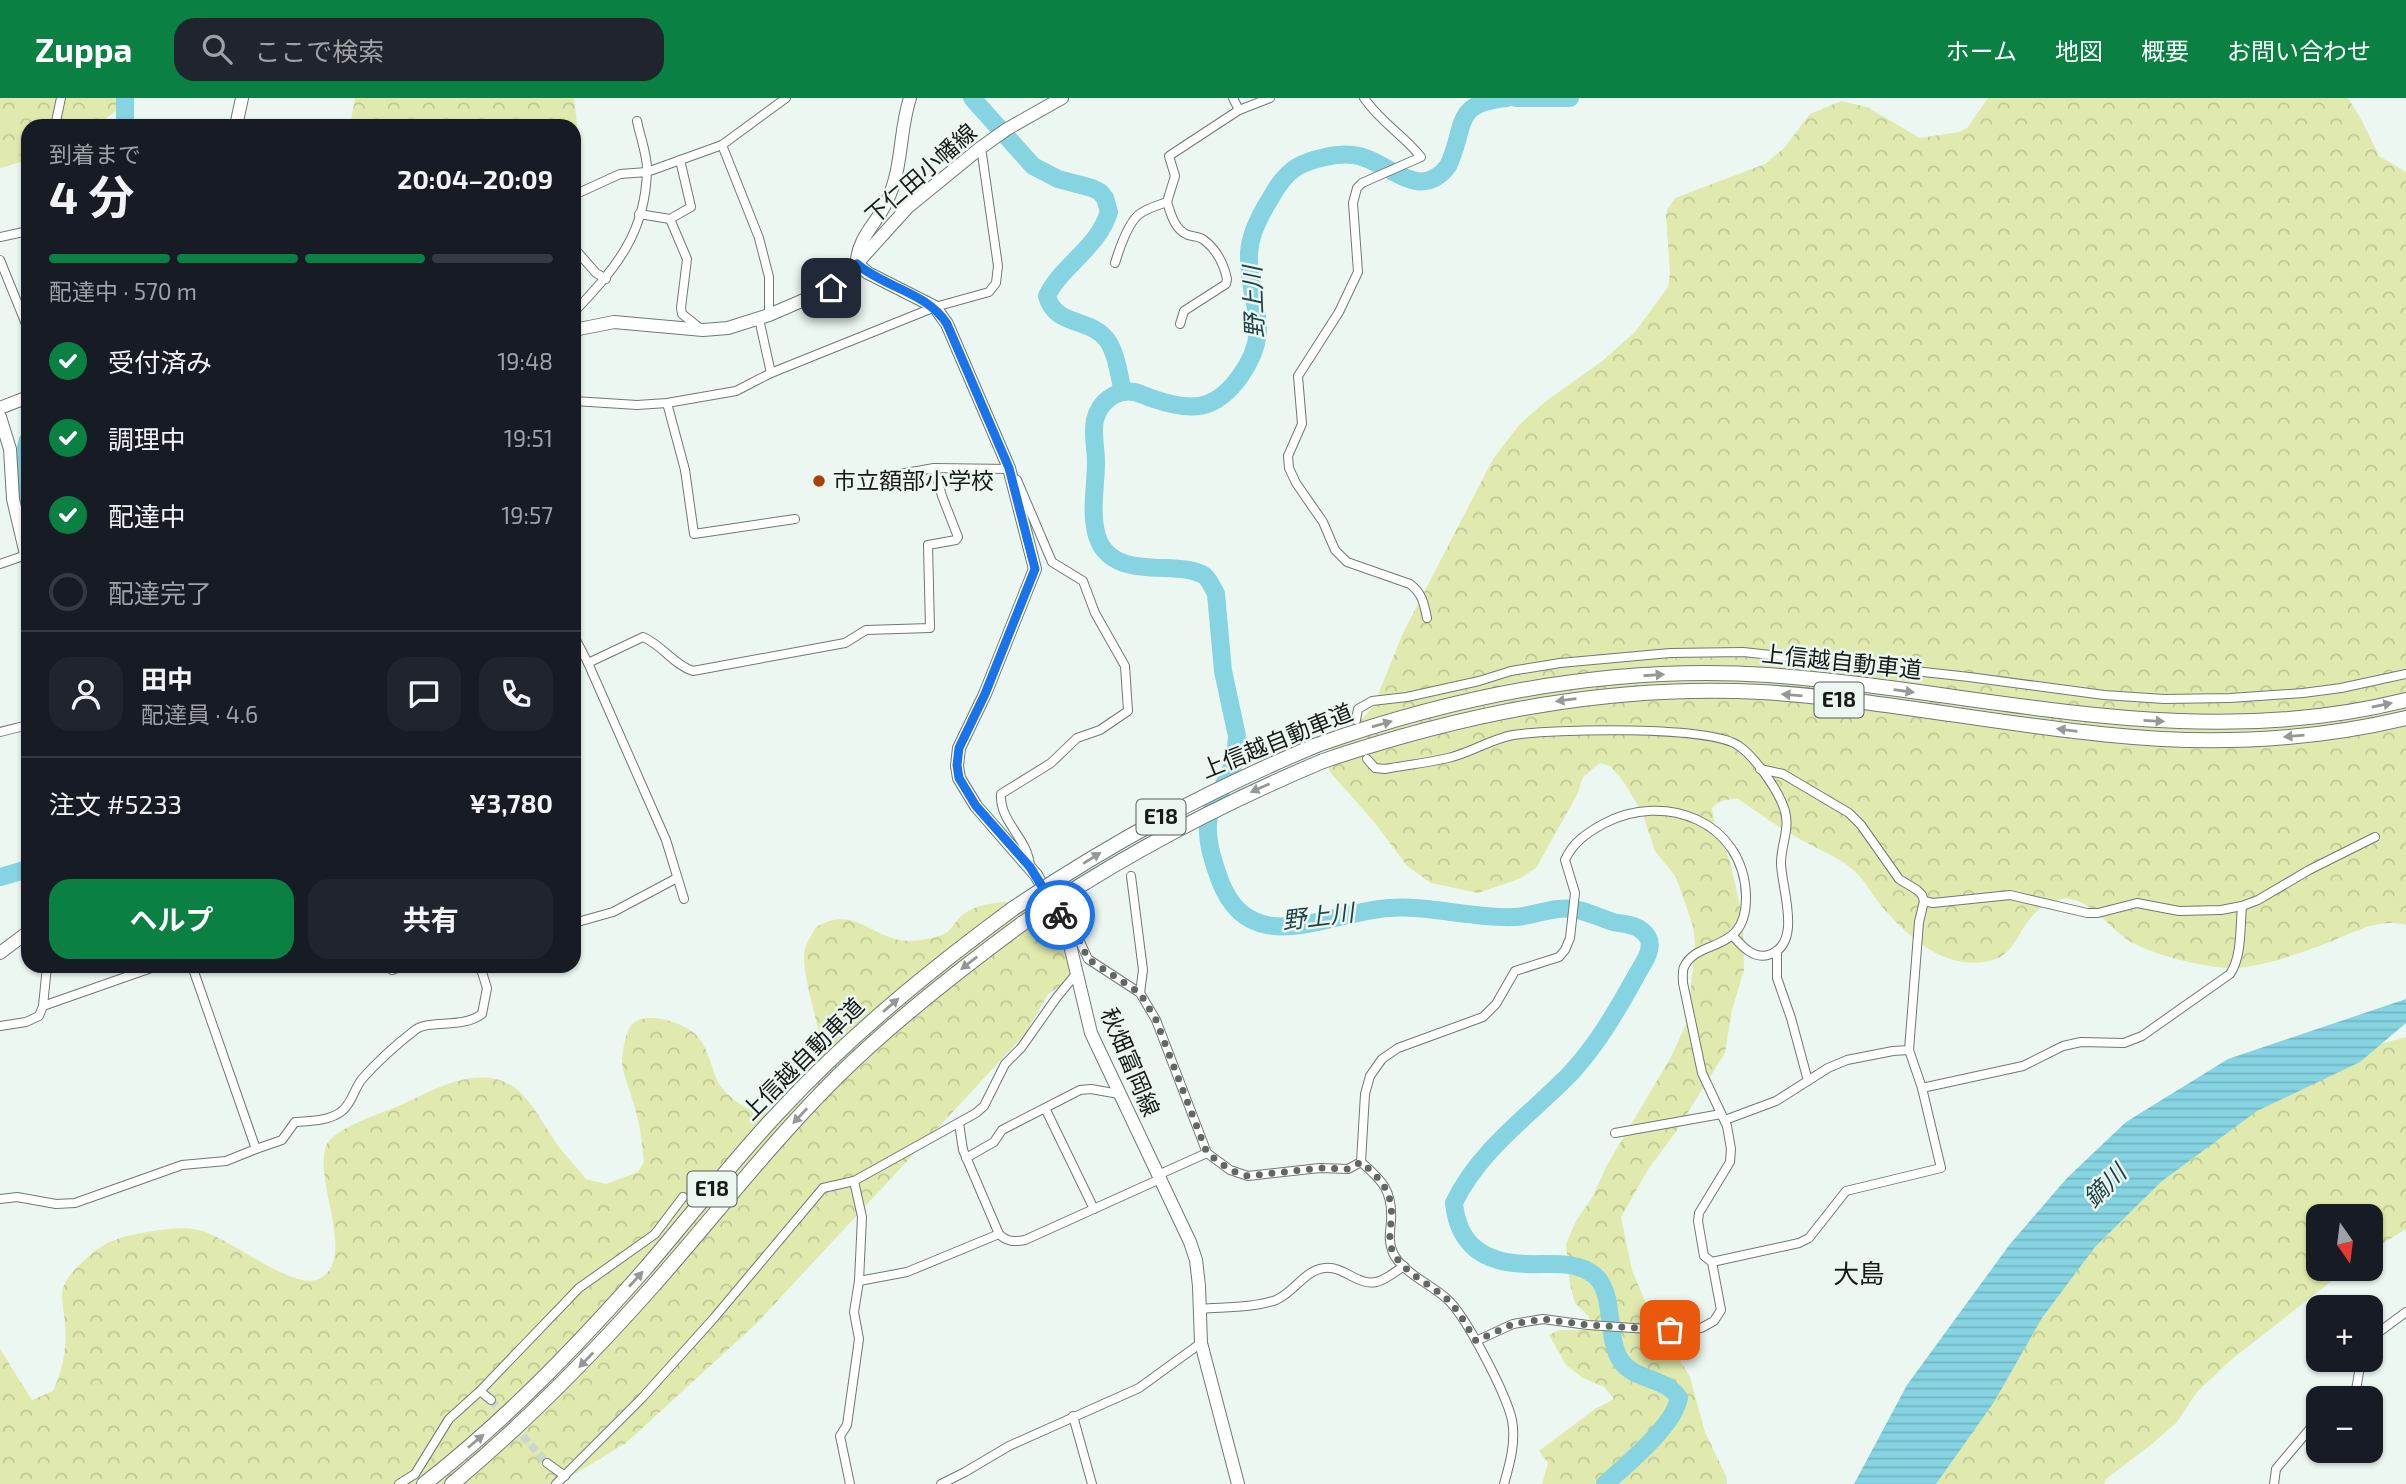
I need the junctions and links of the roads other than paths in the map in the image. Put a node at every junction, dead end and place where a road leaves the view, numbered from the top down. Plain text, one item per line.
1 (61, 98) edge
2 (242, 98) edge
3 (786, 98) edge
4 (911, 98) edge
5 (1062, 98) edge
6 (1233, 98) edge
7 (1270, 98) edge
8 (1364, 98) edge
9 (1239, 110) junction
10 (56, 119) edge
11 (238, 119) edge
12 (637, 121) dead end
13 (722, 145) junction
14 (984, 145) junction
15 (680, 160) junction
16 (647, 172) junction
17 (581, 192) edge
18 (1167, 202) junction
19 (639, 214) junction
20 (670, 219) junction
21 (21, 232) edge
22 (0, 237) edge
23 (581, 256) edge
24 (0, 260) edge
25 (1115, 263) dead end
26 (857, 264) junction
27 (2, 273) edge
28 (606, 279) junction
29 (581, 305) edge
30 (934, 307) junction
31 (21, 314) edge
32 (764, 317) junction
33 (1180, 324) dead end
34 (581, 329) edge
35 (703, 330) junction
36 (771, 373) junction
37 (21, 400) edge
38 (581, 401) edge
39 (667, 403) junction
40 (0, 408) edge
41 (0, 417) edge
42 (934, 468) junction
43 (1009, 468) junction
44 (883, 477) dead end
45 (795, 519) dead end
46 (21, 533) edge
47 (21, 560) edge
48 (0, 564) edge
49 (1427, 618) dead end
50 (581, 650) edge
51 (588, 663) junction
52 (2406, 674) edge
53 (2406, 700) edge
54 (2406, 718) edge
55 (1356, 720) dead end
56 (21, 727) edge
57 (0, 732) edge
58 (1367, 760) dead end
59 (1760, 769) junction
60 (2375, 837) dead end
61 (1030, 867) junction
62 (1131, 876) dead end
63 (677, 878) junction
64 (684, 899) dead end
65 (1924, 901) junction
66 (2242, 906) junction
67 (581, 921) edge
68 (1068, 932) junction
69 (1733, 936) junction
70 (21, 937) edge
71 (1777, 951) junction
72 (0, 953) edge
73 (46, 973) edge
74 (137, 973) edge
75 (194, 973) edge
76 (482, 973) edge
77 (1076, 974) junction
78 (1140, 993) junction
79 (43, 1006) junction
80 (0, 1026) edge
81 (1909, 1050) junction
82 (1808, 1081) junction
83 (1923, 1088) junction
84 (1119, 1094) junction
85 (1045, 1108) junction
86 (1723, 1117) junction
87 (959, 1123) junction
88 (1615, 1133) dead end
89 (256, 1149) junction
90 (1207, 1153) junction
91 (966, 1158) junction
92 (1361, 1162) junction
93 (1159, 1177) junction
94 (855, 1181) junction
95 (683, 1197) dead end
96 (0, 1199) edge
97 (1094, 1209) junction
98 (999, 1234) junction
99 (1712, 1262) junction
100 (1404, 1266) junction
101 (859, 1281) junction
102 (1201, 1309) junction
103 (2406, 1312) edge
104 (2383, 1329) edge
105 (1476, 1341) junction
106 (1201, 1343) junction
107 (480, 1391) junction
108 (491, 1400) tunnel mouth
109 (1073, 1416) junction
110 (2306, 1433) edge
111 (547, 1462) tunnel mouth
112 (565, 1476) junction
113 (399, 1484) edge
114 (424, 1484) edge
115 (453, 1484) edge
116 (556, 1484) edge
117 (850, 1484) edge
118 (941, 1484) edge
119 (1092, 1484) edge
120 (1238, 1484) edge
121 (1504, 1484) edge
122 (2274, 1484) edge

1 - 10 street
2 - 11 main road
3 - 13 street
4 - 26 main road
5 - 14 main road, 下仁田小幡線
6 - 9 street
7 - 9 street
8 - 49 street
9 - 18 street
12 - 16 street
13 - 15 street
13 - 32 street
14 - 26 main road, 下仁田小幡線
14 - 30 street
15 - 16 street
15 - 20 street
16 - 17 street
16 - 19 street
18 - 25 street
18 - 33 street
19 - 20 street
19 - 28 street
20 - 35 street
21 - 22 street
23 - 28 street
24 - 27 street
26 - 30 main road
26 - 32 main road, 下仁田小幡線
27 - 31 street
28 - 29 street
30 - 36 street
30 - 43 main road, 秋畑富岡線
32 - 35 main road, 下仁田小幡線
32 - 36 street
34 - 35 main road, 下仁田小幡線
36 - 39 street
37 - 40 main road
38 - 39 street
39 - 45 street
41 - 46 main road
42 - 43 street
42 - 44 street
42 - 51 street
43 - 61 main road, 秋畑富岡線
43 - 61 street
47 - 48 street
50 - 51 street
51 - 63 street
52 - 55 street
114 -> 53 highway, 上信越自動車道 / E18, bridge
54 -> 115 highway, 上信越自動車道 / E18, bridge
56 - 57 street
58 - 59 street
59 - 65 street
59 - 71 street
60 - 66 street
61 - 68 main road, 秋畑富岡線
62 - 78 street
63 - 64 street
63 - 67 street
65 - 66 street
65 - 81 street
66 - 83 street
68 - 77 main road, 秋畑富岡線
68 - 78 street
69 - 71 street
69 - 86 street
69 - 92 street
70 - 72 main road
71 - 82 street
73 - 79 street
74 - 79 street
75 - 89 street
76 - 89 street
77 - 84 main road, 秋畑富岡線
77 - 87 street
78 - 90 street
79 - 80 street
81 - 82 street
81 - 83 street
82 - 86 street
83 - 99 street
84 - 85 street
84 - 93 main road, 秋畑富岡線
85 - 91 street
85 - 97 street
86 - 88 street
86 - 99 street
87 - 91 street
87 - 94 street
89 - 96 street
90 - 92 street
90 - 93 street
91 - 98 street
92 - 100 street
93 - 97 street
93 - 102 main road, 秋畑富岡線
94 - 101 street
94 - 112 street
95 - 107 street
97 - 98 street
98 - 101 street
99 - 105 street
100 - 102 street
100 - 105 street
101 - 117 street
102 - 106 main road, 秋畑富岡線
103 - 104 street
105 - 121 street
106 - 109 street
106 - 120 main road, 秋畑富岡線
107 - 108 street
107 - 113 street
109 - 118 street
109 - 119 street
110 - 122 street
111 - 112 street
112 - 116 street

